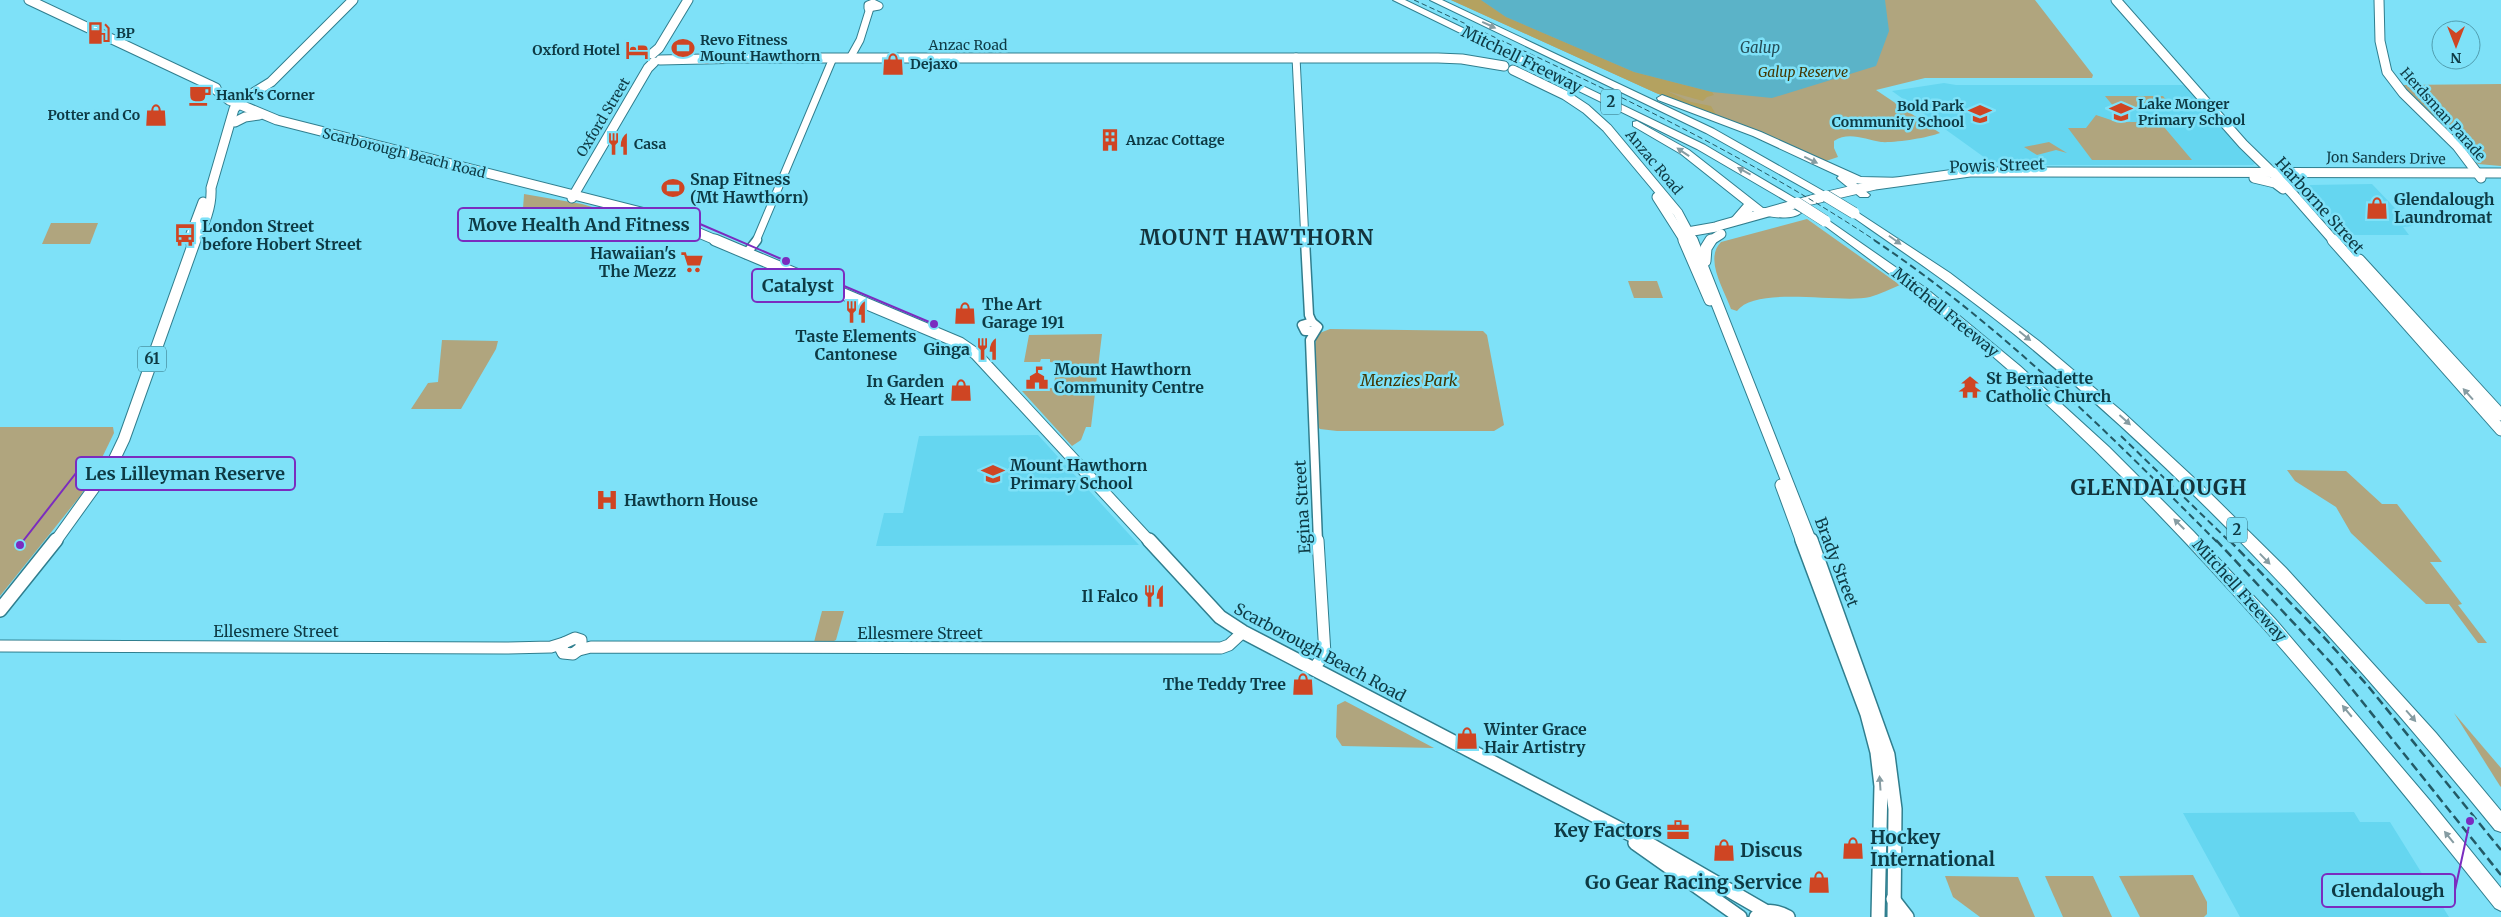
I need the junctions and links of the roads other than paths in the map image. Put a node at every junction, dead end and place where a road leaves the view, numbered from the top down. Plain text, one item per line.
1 (29, 0) edge
2 (353, 0) edge
3 (688, 0) edge
4 (1398, 0) edge
5 (1435, 0) edge
6 (2116, 0) edge
7 (2120, 0) edge
8 (2379, 0) edge
9 (873, 5) edge
10 (1433, 16) junction
11 (2379, 38) junction
12 (854, 55) junction
13 (657, 58) junction
14 (831, 58) junction
15 (1296, 58) junction
16 (1572, 65) junction
17 (1506, 70) junction
18 (242, 103) junction
19 (261, 115) junction
20 (273, 118) junction
21 (232, 125) junction
22 (2261, 161) junction
23 (2464, 164) junction
24 (1828, 168) junction
25 (2232, 171) junction
26 (2421, 173) junction
27 (2501, 173) edge
28 (2280, 175) junction
29 (2476, 176) junction
30 (2254, 178) junction
31 (2501, 179) edge
32 (1905, 181) junction
33 (1861, 193) junction
34 (2293, 194) junction
35 (571, 195) junction
36 (1750, 203) junction
37 (1678, 213) junction
38 (1766, 213) junction
39 (1795, 213) junction
40 (1721, 229) junction
41 (1686, 235) junction
42 (746, 254) junction
43 (1704, 265) junction
44 (2431, 352) junction
45 (2444, 352) junction
46 (2501, 415) edge
47 (2501, 430) edge
48 (0, 610) edge
49 (1243, 632) junction
50 (0, 646) edge
51 (1314, 669) junction
52 (1604, 822) junction
53 (2501, 824) edge
54 (1893, 900) junction
55 (2501, 902) edge
56 (1760, 914) edge
57 (1740, 917) edge
58 (1788, 917) edge
59 (1878, 917) edge
60 (1894, 917) edge
61 (1907, 917) edge

1 - 18 main road, Scarborough Beach Road
2 - 18 main road
3 - 13 main road, Oxford Street
4 - 10 highway, Mitchell Freeway / 2
5 -> 16 highway, Mitchell Freeway / 2
6 - 22 main road, Harborne Street
7 - 28 main road, Harborne Street
8 - 11 main road, Herdsman Parade
9 - 12 street
36 -> 10 highway
55 -> 10 highway, Mitchell Freeway / 2, bridge
11 - 23 main road, Herdsman Parade
11 - 29 main road, Herdsman Parade
12 - 14 main road, Anzac Road
12 - 15 main road, Anzac Road
13 - 14 main road, Anzac Road
13 - 35 main road, Oxford Street
14 - 42 street
15 - 17 main road, Anzac Road
15 - 51 street, Egina Street
16 -> 24 highway
16 -> 53 highway, Mitchell Freeway / 2, bridge
17 - 37 main road, Anzac Road
17 - 41 main road, Anzac Road
18 - 19 main road, Scarborough Beach Road
18 - 20 main road, Scarborough Beach Road
18 - 21 main road, 61
19 - 20 main road, Scarborough Beach Road
19 - 21 main road
20 - 35 main road, Scarborough Beach Road
21 - 48 main road, 61
22 - 25 main road
22 - 28 main road, Harborne Street
23 - 26 main road
23 - 29 main road, Herdsman Parade
24 - 32 highway
24 - 33 highway
25 - 28 main road, Powis Street
25 - 32 main road, Powis Street
26 - 28 main road, Jon Sanders Drive
26 - 29 main road, Jon Sanders Drive
27 - 29 main road, Jon Sanders Drive
28 - 29 main road, Jon Sanders Drive
28 - 30 main road, Powis Street
28 - 34 main road, Harborne Street
28 - 45 main road, Harborne Street
29 - 31 main road, Jon Sanders Drive
30 - 33 main road, Powis Street
30 - 34 main road
32 - 33 main road, Powis Street
33 - 38 main road, Powis Street
33 - 39 main road, Powis Street
34 - 44 main road, Harborne Street
35 - 42 main road, Scarborough Beach Road
36 - 38 highway
36 - 40 highway
37 - 40 main road
37 - 41 main road, Anzac Road
38 - 39 highway
38 - 40 main road, Powis Street
39 - 40 main road, Powis Street
40 - 41 main road, Powis Street
40 - 41 main road, Powis Street
40 - 43 main road
41 - 43 main road, Brady Street
59 -> 41 main road, Brady Street
42 - 49 main road, Scarborough Beach Road
43 - 54 main road, Brady Street
44 - 45 main road
47 -> 44 main road, Harborne Street
45 - 46 main road, Harborne Street
49 - 50 street, Ellesmere Street
49 - 51 main road, Scarborough Beach Road
51 - 52 main road, Scarborough Beach Road
52 - 56 main road, Scarborough Beach Road
52 - 57 main road, Scarborough Beach Road
54 - 60 main road, Brady Street
54 - 61 main road
56 - 58 main road, Scarborough Beach Road

